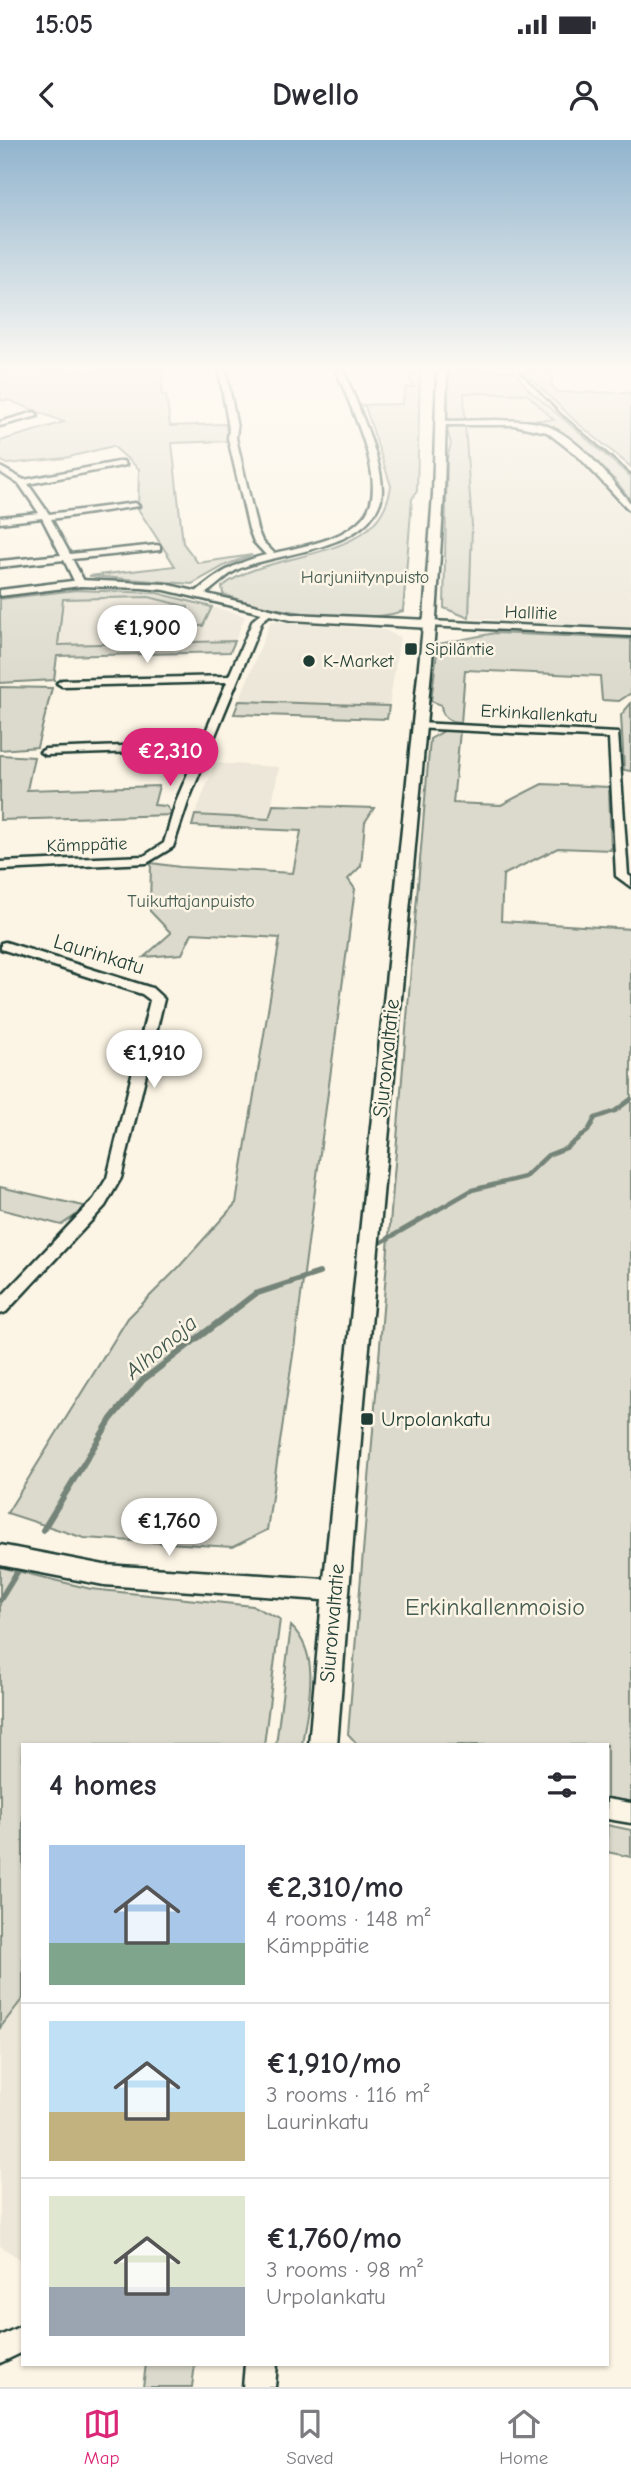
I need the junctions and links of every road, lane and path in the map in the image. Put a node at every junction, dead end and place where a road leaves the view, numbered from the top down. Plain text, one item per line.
1 (9, 476) edge
2 (59, 476) edge
3 (240, 476) edge
4 (377, 476) edge
5 (439, 476) edge
6 (603, 476) edge
7 (23, 483) junction
8 (135, 506) dead end
9 (631, 509) edge
10 (46, 516) junction
11 (0, 520) edge
12 (157, 548) dead end
13 (65, 556) junction
14 (272, 556) junction
15 (0, 564) edge
16 (80, 583) junction
17 (0, 593) edge
18 (199, 594) junction
19 (267, 613) junction
20 (430, 624) junction
21 (631, 633) edge
22 (233, 679) junction
23 (62, 683) dead end
24 (418, 726) junction
25 (206, 746) junction
26 (45, 752) dead end
27 (0, 866) edge
28 (626, 866) edge
29 (631, 883) edge
30 (5, 946) dead end
31 (0, 1308) edge
32 (0, 1555) edge
33 (334, 1590) junction
34 (323, 1743) edge
35 (609, 1809) edge
36 (631, 1814) edge
37 (21, 2338) edge
38 (0, 2350) edge
39 (261, 2366) edge
40 (259, 2387) edge

1 - 7 street
2 - 7 street
3 - 14 street
4 - 14 street
5 - 20 main road, Siuronvaltatie
6 - 9 street
7 - 10 street
8 - 10 street
10 - 11 street
10 - 13 street
12 - 13 street
13 - 15 street
13 - 16 street
14 - 18 street
16 - 17 street
16 - 18 street
18 - 19 street
19 - 20 street
19 - 22 street, Kämppätie
20 - 21 street, Hallitie
20 - 24 main road, Siuronvaltatie
22 - 23 street
22 - 25 street, Kämppätie
24 - 28 street, Erkinkallenkatu
24 - 33 main road, Siuronvaltatie
25 - 26 street
25 - 27 street, Kämppätie
28 - 29 street, Erkinkallenkatu
30 - 31 street, Laurinkatu
32 - 33 main road
33 - 34 main road, Siuronvaltatie
35 - 36 street
37 - 38 street
39 - 40 street

